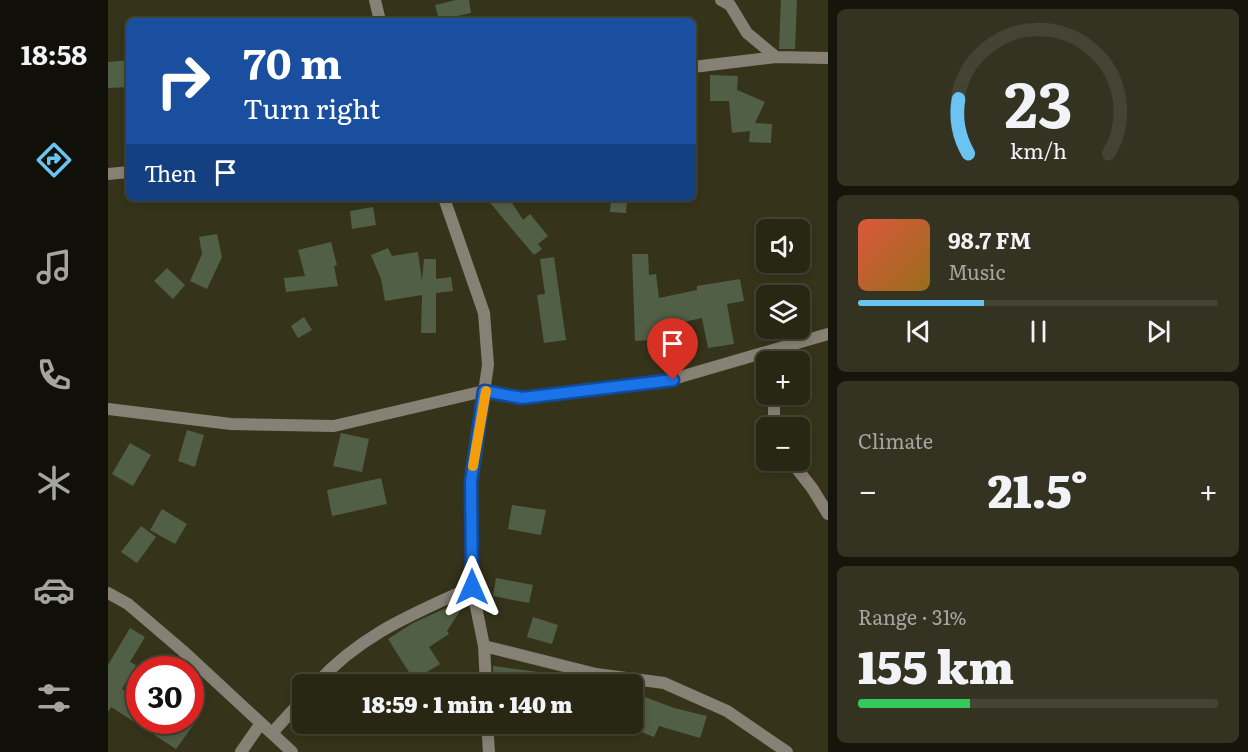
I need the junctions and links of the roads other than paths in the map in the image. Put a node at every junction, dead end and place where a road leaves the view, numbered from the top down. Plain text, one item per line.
1 (375, 0) edge
2 (721, 0) edge
3 (379, 18) edge
4 (776, 57) junction
5 (828, 58) edge
6 (696, 67) edge
7 (126, 172) edge
8 (108, 174) edge
9 (445, 201) edge
10 (828, 334) edge
11 (784, 351) edge
12 (756, 360) edge
13 (484, 391) junction
14 (108, 409) edge
15 (799, 471) edge
16 (828, 514) edge
17 (472, 587) junction
18 (108, 593) edge
19 (484, 646) junction
20 (326, 674) edge
21 (485, 674) edge
22 (292, 711) edge
23 (261, 723) junction
24 (272, 733) junction
25 (488, 734) edge
26 (241, 752) edge
27 (292, 752) edge
28 (489, 752) edge
29 (787, 752) edge

1 - 3 street
2 - 4 street
4 - 5 street
4 - 6 street
7 - 8 street
9 - 13 street
10 - 11 street
12 - 13 street
13 - 14 street
13 - 17 street
15 - 16 street
17 - 19 street
17 - 20 street
18 - 23 street
19 - 21 street
19 - 29 street
22 - 24 street
23 - 24 street
23 - 26 street
24 - 27 street
25 - 28 street

